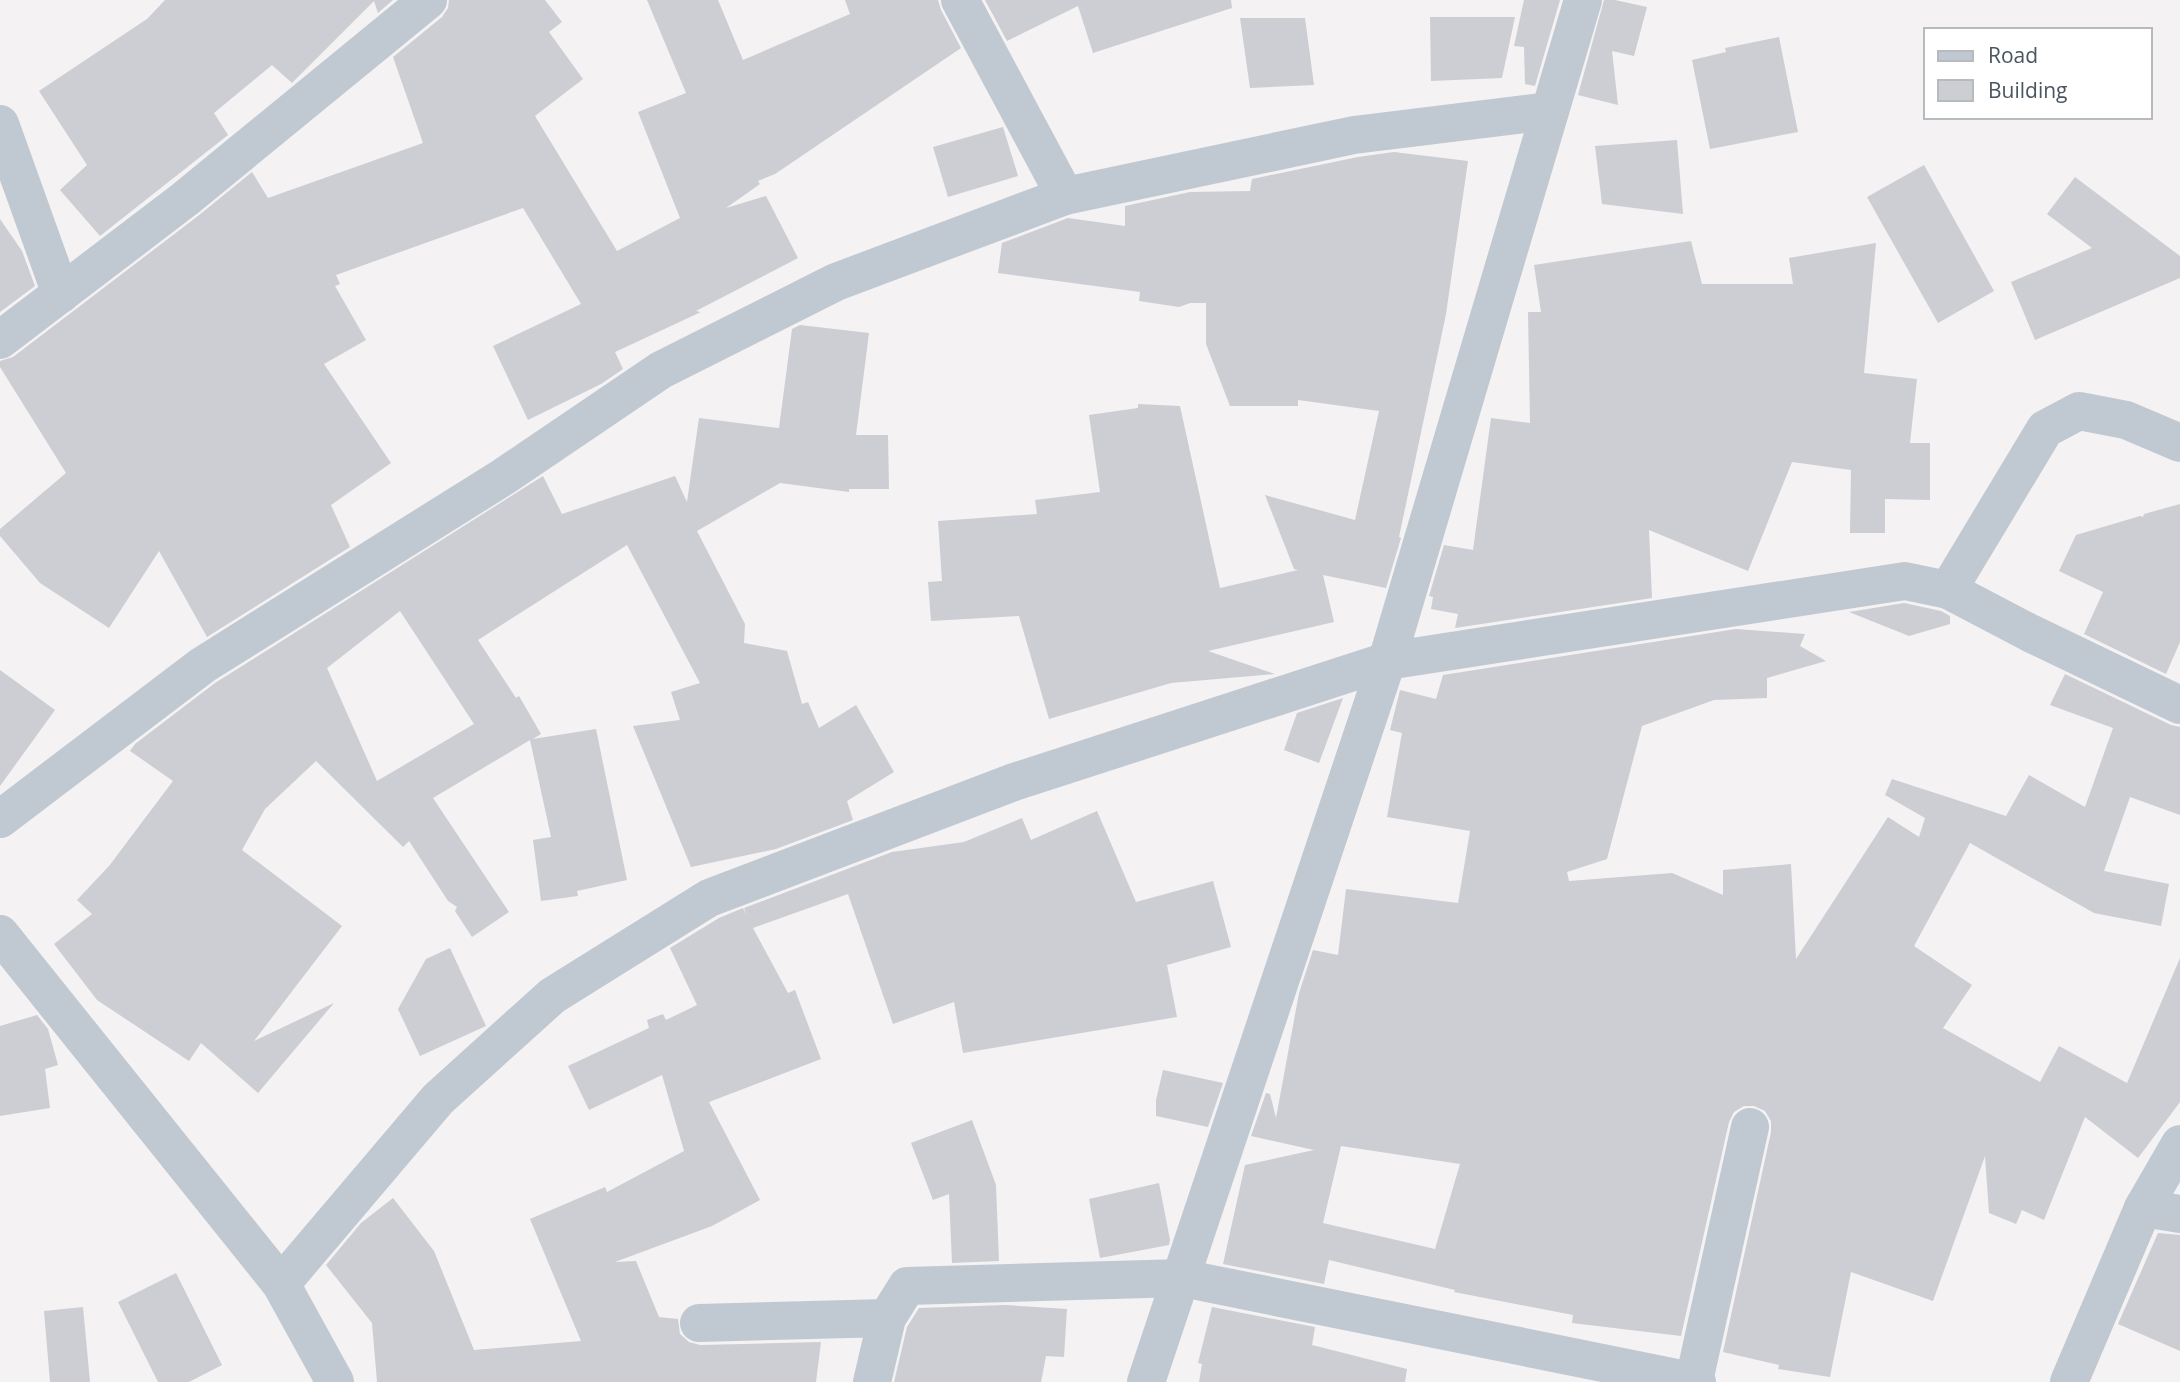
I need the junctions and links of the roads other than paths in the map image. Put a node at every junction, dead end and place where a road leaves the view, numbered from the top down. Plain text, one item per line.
1 (428, 0) edge
2 (960, 0) edge
3 (1583, 0) edge
4 (1550, 111) junction
5 (0, 124) edge
6 (1065, 196) junction
7 (61, 293) junction
8 (0, 340) edge
9 (2180, 443) edge
10 (1948, 590) junction
11 (1387, 661) junction
12 (2180, 705) edge
13 (0, 819) edge
14 (0, 934) edge
15 (1750, 1127) dead end
16 (2180, 1144) edge
17 (2143, 1208) junction
18 (2180, 1214) edge
19 (1182, 1278) junction
20 (281, 1284) junction
21 (887, 1318) junction
22 (699, 1323) dead end
23 (1695, 1381) edge
24 (335, 1382) edge
25 (872, 1382) edge
26 (1146, 1382) edge
27 (2069, 1382) edge

1 - 7 street
2 - 6 street
3 - 4 street
4 - 6 street
4 - 11 street
5 - 7 street
6 - 13 street
7 - 8 street
9 - 10 street
10 - 11 street
10 - 12 street
11 - 19 street
11 - 20 street
14 - 20 street
15 - 23 street
16 - 17 street
17 - 18 street
17 - 27 street
19 - 21 street
19 - 23 street
19 - 26 street
20 - 24 street
21 - 22 street
21 - 25 street

